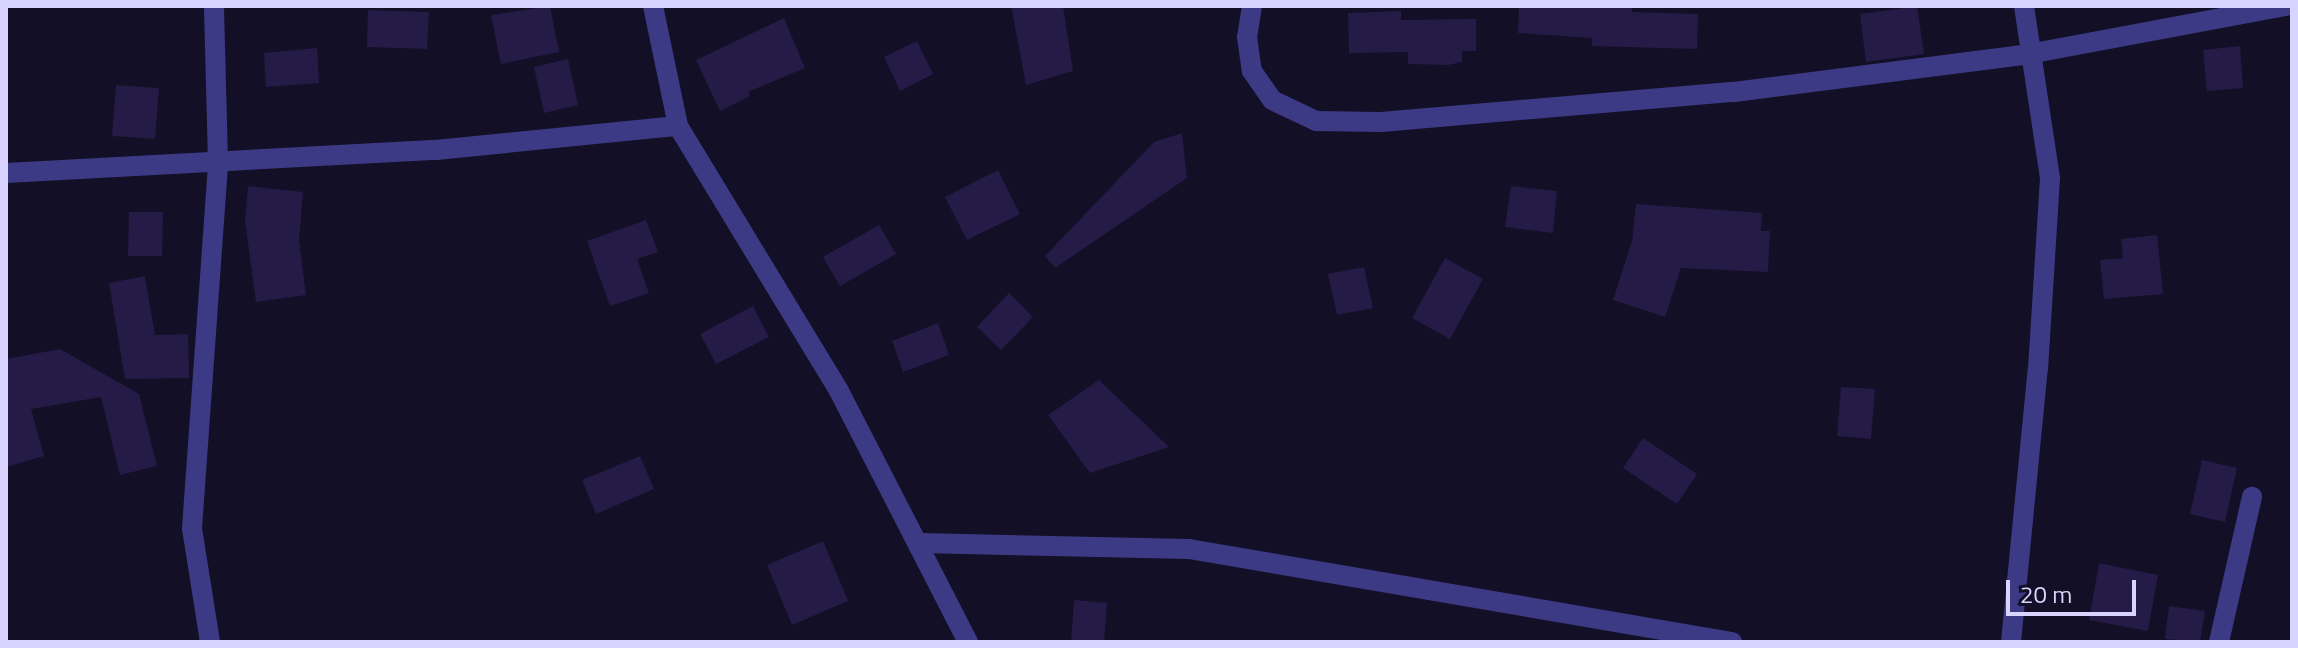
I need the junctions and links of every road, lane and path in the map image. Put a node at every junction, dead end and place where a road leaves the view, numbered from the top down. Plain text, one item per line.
1 (214, 6) edge
2 (653, 6) edge
3 (1252, 6) edge
4 (2024, 6) edge
5 (2286, 6) edge
6 (2029, 54) junction
7 (678, 126) junction
8 (218, 161) junction
9 (6, 173) edge
10 (2252, 497) dead end
11 (920, 543) junction
12 (210, 642) edge
13 (968, 642) edge
14 (1732, 642) edge
15 (2011, 642) edge
16 (2219, 642) edge

1 - 8 street
2 - 7 street
3 - 6 street
4 - 6 street
5 - 6 street
6 - 15 street
7 - 8 street
7 - 11 street
8 - 9 street
8 - 12 street
10 - 16 street
11 - 13 street
11 - 14 street

